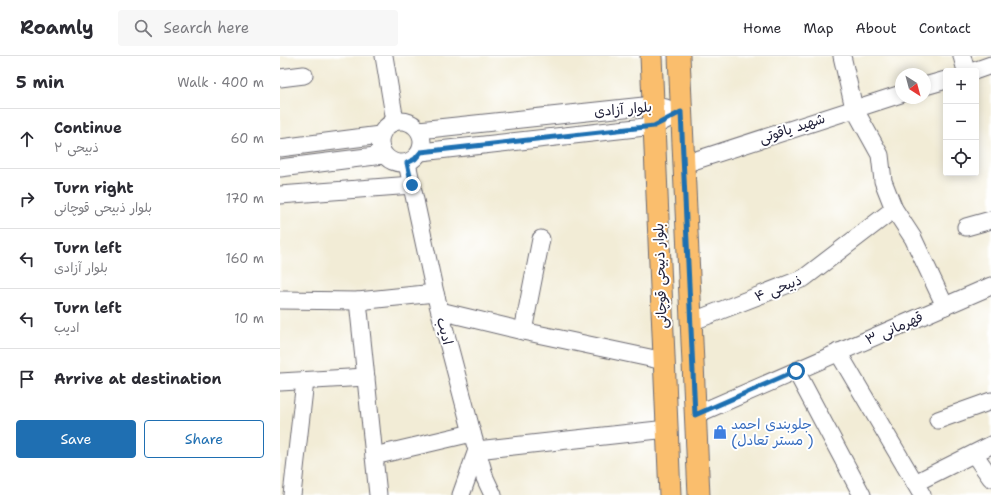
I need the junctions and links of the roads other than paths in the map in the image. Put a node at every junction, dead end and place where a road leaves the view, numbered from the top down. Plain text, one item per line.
1 (384, 56) edge
2 (651, 56) edge
3 (679, 56) edge
4 (842, 56) edge
5 (962, 56) edge
6 (991, 66) edge
7 (965, 68) edge
8 (979, 70) edge
9 (304, 75) dead end
10 (280, 78) edge
11 (943, 81) edge
12 (931, 84) edge
13 (895, 96) edge
14 (653, 105) junction
15 (854, 108) junction
16 (681, 112) junction
17 (395, 122) junction
18 (654, 126) junction
19 (419, 130) junction
20 (380, 135) junction
21 (280, 148) edge
22 (421, 152) junction
23 (383, 155) junction
24 (407, 163) junction
25 (684, 164) junction
26 (280, 168) edge
27 (412, 185) junction
28 (280, 194) edge
29 (894, 209) junction
30 (991, 220) edge
31 (966, 227) dead end
32 (541, 239) dead end
33 (991, 286) edge
34 (435, 293) junction
35 (280, 300) edge
36 (358, 301) junction
37 (945, 306) junction
38 (440, 311) junction
39 (691, 322) junction
40 (523, 331) junction
41 (838, 352) junction
42 (664, 361) junction
43 (796, 371) junction
44 (366, 378) junction
45 (305, 381) junction
46 (280, 382) edge
47 (991, 401) edge
48 (695, 415) junction
49 (938, 420) dead end
50 (667, 429) junction
51 (472, 433) junction
52 (991, 445) edge
53 (477, 450) junction
54 (974, 454) junction
55 (374, 456) junction
56 (991, 478) edge
57 (919, 489) edge
58 (292, 495) edge
59 (378, 495) edge
60 (461, 495) edge
61 (493, 495) edge
62 (670, 495) edge
63 (699, 495) edge
64 (862, 495) edge

1 - 17 street
2 - 14 main road, بلوار ذبیحی قوچانی
3 - 16 main road, بلوار ذبیحی قوچانی
4 - 15 street
5 - 7 street
6 - 8 street
9 - 10 street
11 - 12 street
13 - 15 street, شهید یاقوتی
14 - 16 street, بلوار آزادی
14 - 18 main road, بلوار ذبیحی قوچانی
14 - 19 street, بلوار آزادی
15 - 25 street, شهید یاقوتی
15 - 29 street
16 - 18 street, بلوار آزادی
16 - 25 main road, بلوار ذبیحی قوچانی
17 - 19 street
17 - 20 street
18 - 22 street, بلوار آزادی
18 - 42 main road, بلوار ذبیحی قوچانی
19 - 22 street
20 - 21 street
20 - 23 street
22 - 24 street
23 - 24 street
23 - 26 street
24 - 27 street, ادیب
25 - 39 main road, بلوار ذبیحی قوچانی
27 - 28 street
27 - 34 street, ادیب
29 - 37 street
29 - 39 street, ذبیحی ۴
30 - 31 street
32 - 40 street
33 - 37 street, قهرمانی ۳
34 - 36 street
34 - 38 street, ادیب
35 - 36 street
36 - 44 street
37 - 41 street, قهرمانی ۳
38 - 40 street
38 - 51 street, ادیب
39 - 48 main road, بلوار ذبیحی قوچانی
40 - 42 street
41 - 43 street, قهرمانی ۳
41 - 57 street
42 - 50 main road, بلوار ذبیحی قوچانی
43 - 48 street, قهرمانی ۳
43 - 64 street
44 - 45 street
44 - 55 street
45 - 46 street
45 - 58 street
47 - 49 street
48 - 63 main road, بلوار ذبیحی قوچانی
50 - 53 street
50 - 62 main road, بلوار ذبیحی قوچانی
51 - 53 street, ادیب
51 - 55 street
52 - 54 street
53 - 60 street
53 - 61 street, ادیب
54 - 56 street
54 - 57 street
55 - 59 street

